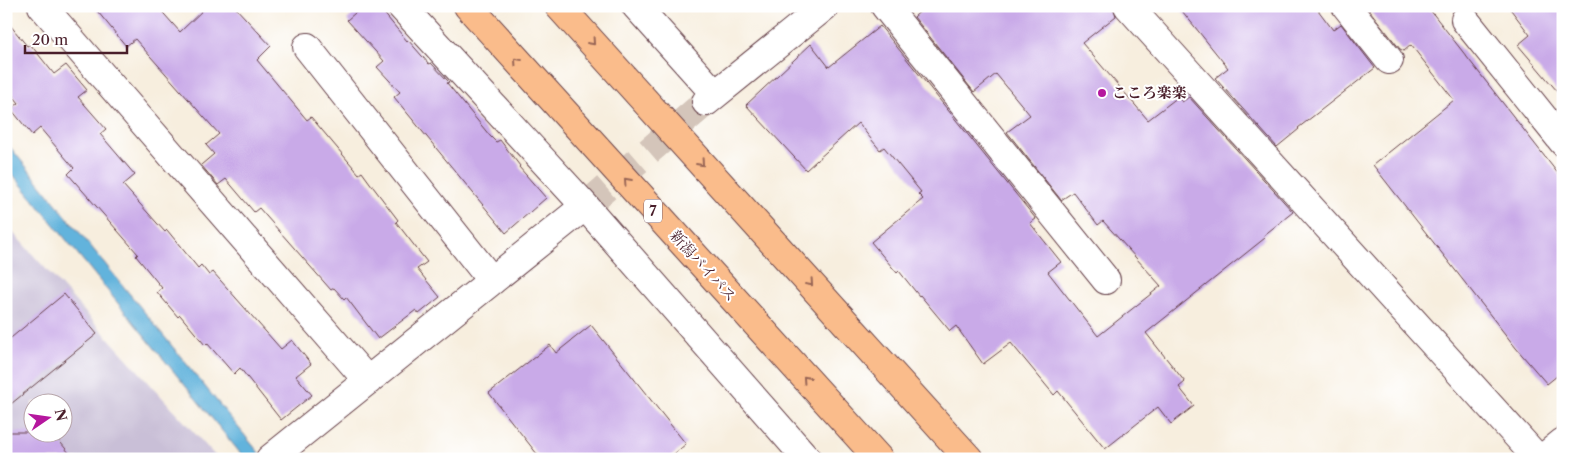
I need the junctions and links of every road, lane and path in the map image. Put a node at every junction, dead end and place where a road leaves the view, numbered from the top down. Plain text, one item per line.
1 (42, 6) edge
2 (401, 6) edge
3 (468, 6) edge
4 (559, 6) edge
5 (636, 6) edge
6 (825, 6) edge
7 (885, 6) edge
8 (1128, 6) edge
9 (1346, 6) edge
10 (1465, 20) dead end
11 (307, 47) dead end
12 (1390, 60) dead end
13 (1563, 142) edge
14 (585, 206) junction
15 (1106, 280) dead end
16 (492, 281) junction
17 (368, 381) junction
18 (914, 398) junction
19 (839, 416) junction
20 (1563, 442) edge
21 (276, 454) edge
22 (807, 459) edge
23 (872, 459) edge
24 (879, 459) edge
25 (969, 459) edge
26 (976, 459) edge
27 (1538, 459) edge
28 (1542, 459) edge

1 - 17 street
2 - 14 street
19 -> 3 highway, 新潟バイパス / 7
4 -> 18 highway
5 - 6 street
7 - 15 street
8 - 27 street
9 - 12 street
10 - 13 street
11 - 16 street
14 - 16 street
14 - 22 street
16 - 17 street
17 - 21 street
18 - 25 highway
18 - 26 highway
19 - 23 highway
19 - 24 highway, 新潟バイパス / 7
20 - 28 street

